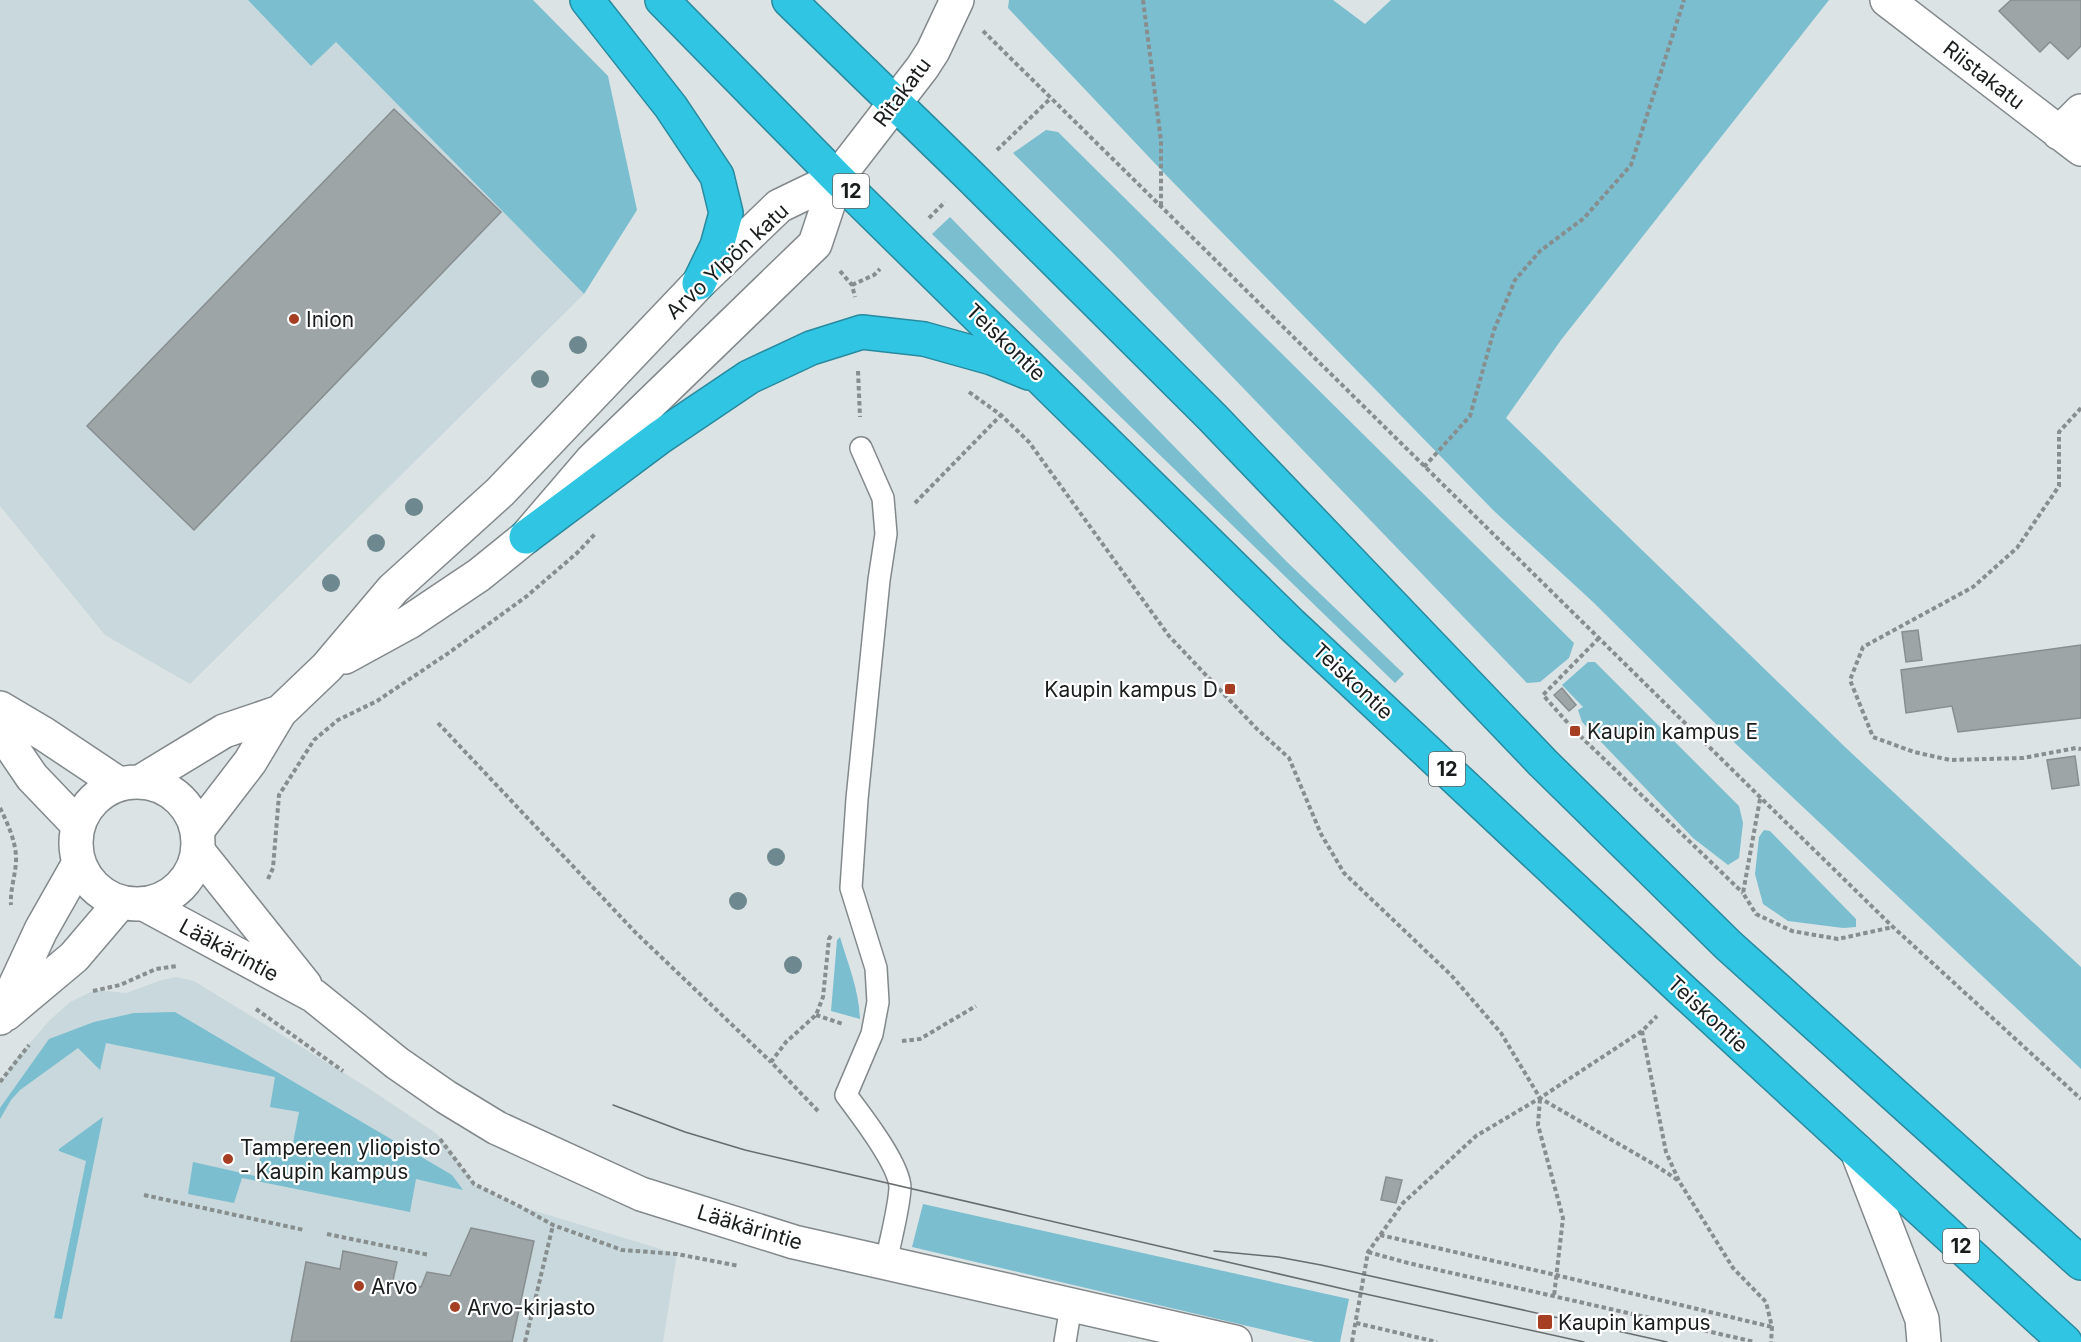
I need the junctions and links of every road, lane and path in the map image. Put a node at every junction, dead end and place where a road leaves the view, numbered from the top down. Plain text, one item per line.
1 (587, 0) edge
2 (662, 0) edge
3 (789, 0) edge
4 (957, 0) edge
5 (1143, 0) edge
6 (1684, 0) edge
7 (1887, 0) edge
8 (980, 28) dead end
9 (894, 103) junction
10 (2074, 131) edge
11 (837, 178) junction
12 (1161, 207) junction
13 (699, 283) junction
14 (858, 368) dead end
15 (1044, 380) junction
16 (966, 390) dead end
17 (2081, 408) edge
18 (1001, 415) junction
19 (861, 448) joint
20 (1424, 466) junction
21 (886, 534) junction
22 (526, 537) junction
23 (1599, 638) junction
24 (327, 667) junction
25 (0, 708) edge
26 (280, 712) junction
27 (438, 723) dead end
28 (0, 730) edge
29 (2081, 750) edge
30 (130, 783) junction
31 (1761, 798) junction
32 (0, 808) edge
33 (78, 825) junction
34 (197, 841) junction
35 (79, 863) junction
36 (1743, 893) junction
37 (132, 904) junction
38 (12, 912) dead end
39 (1756, 914) junction
40 (1893, 927) junction
41 (1728, 945) junction
42 (1682, 990) junction
43 (314, 996) junction
44 (0, 1019) edge
45 (1642, 1031) junction
46 (771, 1062) dead end
47 (1540, 1098) junction
48 (2081, 1099) edge
49 (1857, 1151) junction
50 (1678, 1181) junction
51 (144, 1195) dead end
52 (553, 1225) dead end
53 (304, 1230) dead end
54 (327, 1234) dead end
55 (1380, 1235) junction
56 (1368, 1252) junction
57 (429, 1256) dead end
58 (886, 1263) junction
59 (2081, 1263) edge
60 (1556, 1275) junction
61 (1554, 1296) junction
62 (1071, 1306) junction
63 (1356, 1323) junction
64 (1772, 1327) junction
65 (525, 1342) edge
66 (1065, 1342) edge
67 (1235, 1342) edge
68 (1352, 1342) edge
69 (1437, 1342) edge
70 (1755, 1342) edge
71 (1771, 1342) edge
72 (1924, 1342) edge
73 (2065, 1342) edge

1 - 13 highway
2 - 11 highway, Teiskontie / 12
3 - 9 highway
4 - 9 street, Ritakatu
5 - 12 path
6 - 20 path
7 - 10 street, Riistakatu
8 - 12 path
9 - 11 street, Ritakatu
9 - 41 highway
11 - 13 street, Arvo Ylpön katu
11 - 15 highway, Teiskontie / 12
11 - 22 street, Arvo Ylpön katu
12 - 20 path
13 - 24 street, Arvo Ylpön katu
14 - 19 path
15 - 22 highway
15 - 42 highway, Teiskontie / 12
16 - 18 path
17 - 29 path
18 - 21 path
18 - 47 path
19 - 21 lane
20 - 23 path
21 - 58 lane
22 - 24 street, Arvo Ylpön katu
23 - 31 path
23 - 36 path
24 - 26 street, Arvo Ylpön katu
25 - 30 street
26 - 30 street, Arvo Ylpön katu
26 - 34 street, Arvo Ylpön katu
27 - 46 path
28 - 33 street
30 - 33 street
30 - 34 street
31 - 36 path
31 - 40 path
32 - 38 path
33 - 35 street
34 - 37 street
34 - 43 street, Lääkärintie
35 - 37 street
35 - 44 street
36 - 39 path
37 - 43 street, Lääkärintie
37 - 44 street
39 - 40 path
39 - 41 path
40 - 48 path
41 - 59 highway
42 - 45 path
42 - 49 highway, Teiskontie / 12
43 - 58 street, Lääkärintie
45 - 47 path
45 - 50 path
47 - 50 path
47 - 55 path
47 - 60 path
49 - 72 street
49 - 73 highway, Teiskontie / 12
50 - 64 path
51 - 53 path
52 - 65 path
54 - 57 path
55 - 56 path
55 - 60 path
56 - 61 path
56 - 63 path
58 - 62 street, Lääkärintie
60 - 61 path
60 - 64 path
61 - 70 path
62 - 66 lane
62 - 67 street, Lääkärintie
63 - 68 path
63 - 69 path
64 - 71 path

